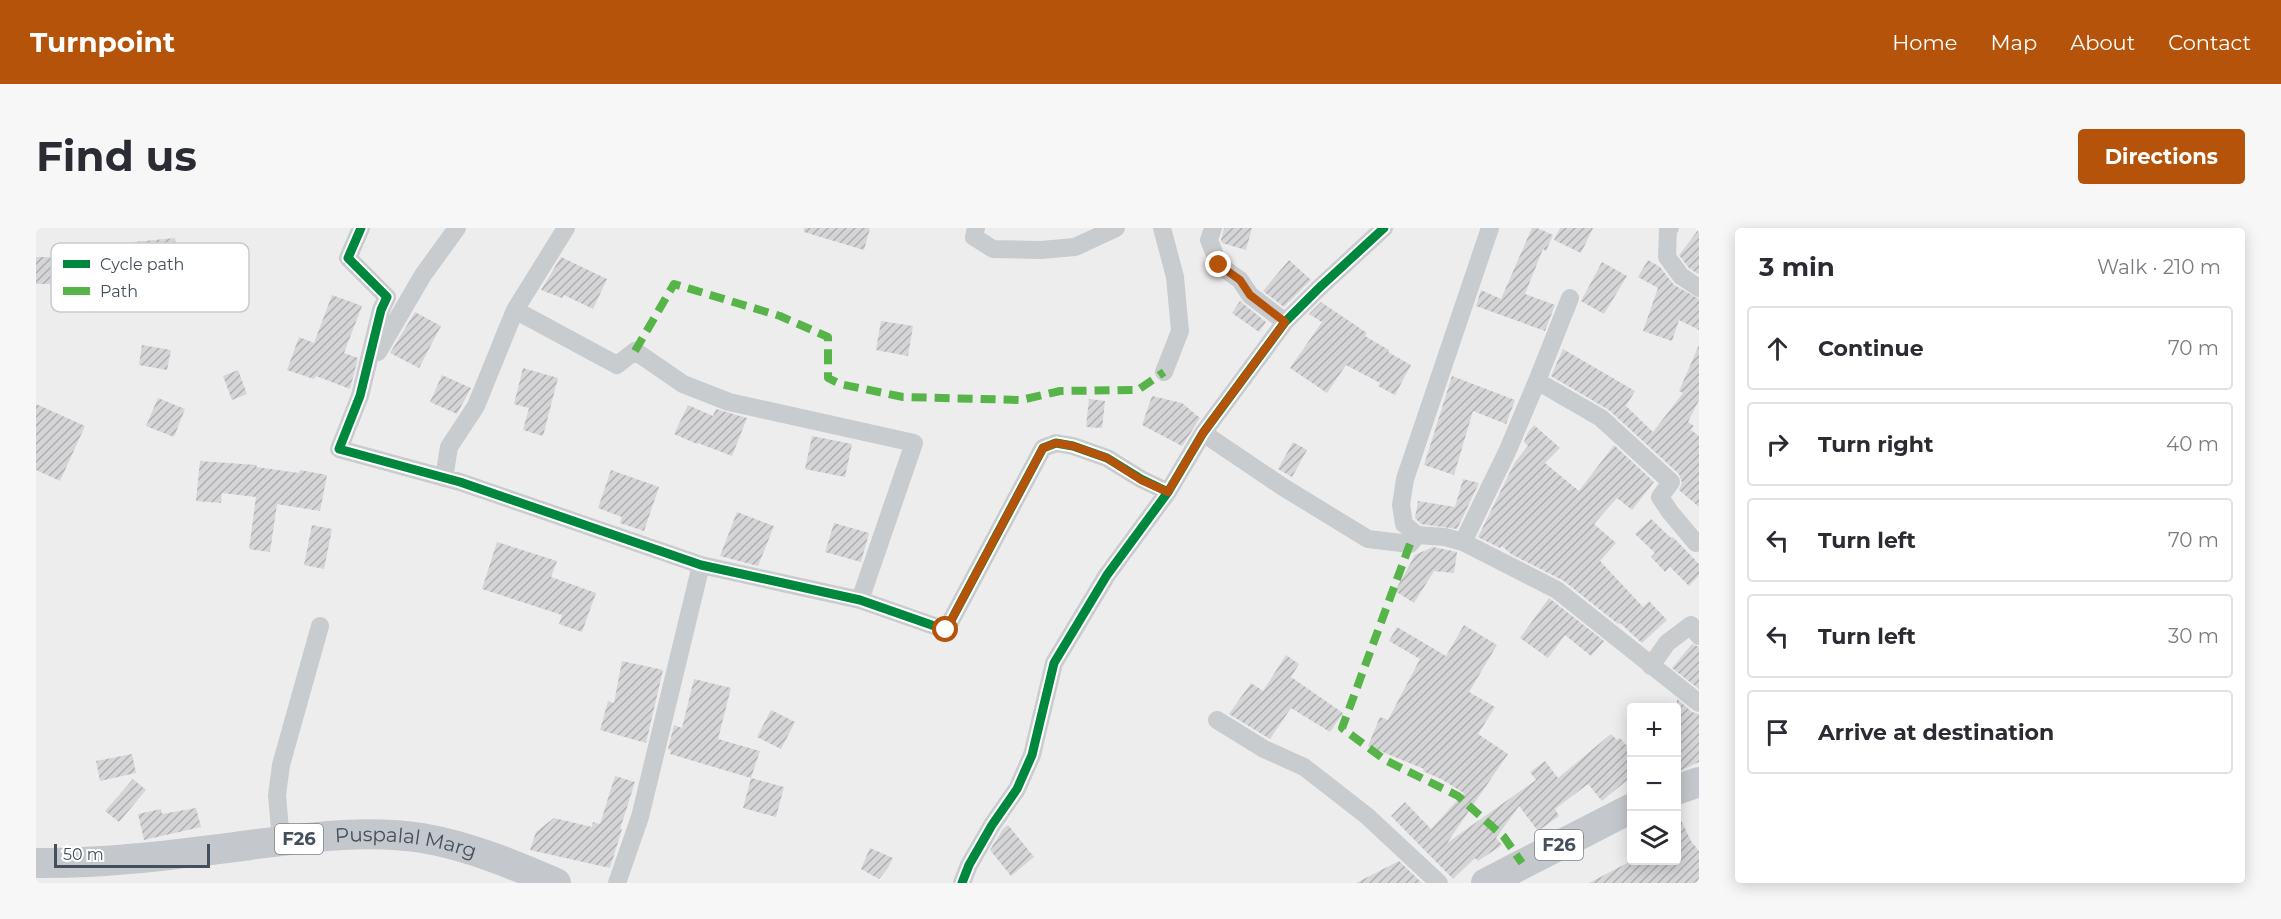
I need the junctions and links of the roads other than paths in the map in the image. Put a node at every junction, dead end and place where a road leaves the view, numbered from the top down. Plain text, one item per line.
1 (361, 228) edge
2 (457, 228) edge
3 (566, 228) edge
4 (976, 228) edge
5 (1116, 228) edge
6 (1162, 228) edge
7 (1213, 228) edge
8 (1384, 228) edge
9 (1490, 228) edge
10 (1670, 228) edge
11 (1699, 288) edge
12 (1570, 298) dead end
13 (515, 310) junction
14 (1285, 322) junction
15 (366, 372) junction
16 (1164, 372) dead end
17 (1537, 381) junction
18 (1203, 433) junction
19 (444, 478) junction
20 (1168, 492) junction
21 (1417, 534) junction
22 (1463, 542) junction
23 (1696, 543) dead end
24 (701, 565) junction
25 (860, 600) junction
26 (320, 626) dead end
27 (1699, 636) edge
28 (1651, 666) junction
29 (1699, 703) edge
30 (1217, 720) dead end
31 (1699, 782) edge
32 (1681, 789) edge
33 (1627, 811) edge
34 (281, 842) junction
35 (36, 863) edge
36 (556, 883) edge
37 (617, 883) edge
38 (962, 883) edge
39 (1439, 883) edge
40 (1486, 883) edge

1 - 15 street
2 - 15 street
3 - 13 street
4 - 5 street
6 - 16 street
7 - 14 street
8 - 14 street
9 - 21 street
10 - 11 street
12 - 17 street
13 - 19 street
13 - 25 street
14 - 18 street
15 - 19 street
17 - 22 street
17 - 23 street
18 - 20 street
18 - 21 street
19 - 24 street
20 - 25 street
20 - 38 street
21 - 22 street
22 - 28 street
24 - 25 street
24 - 37 street
26 - 34 street
27 - 28 street
28 - 29 street
30 - 39 street
31 - 32 main road
33 - 40 main road, F26
34 - 35 main road, Puspalal Marg / F26
34 - 36 main road, Puspalal Marg / F26

